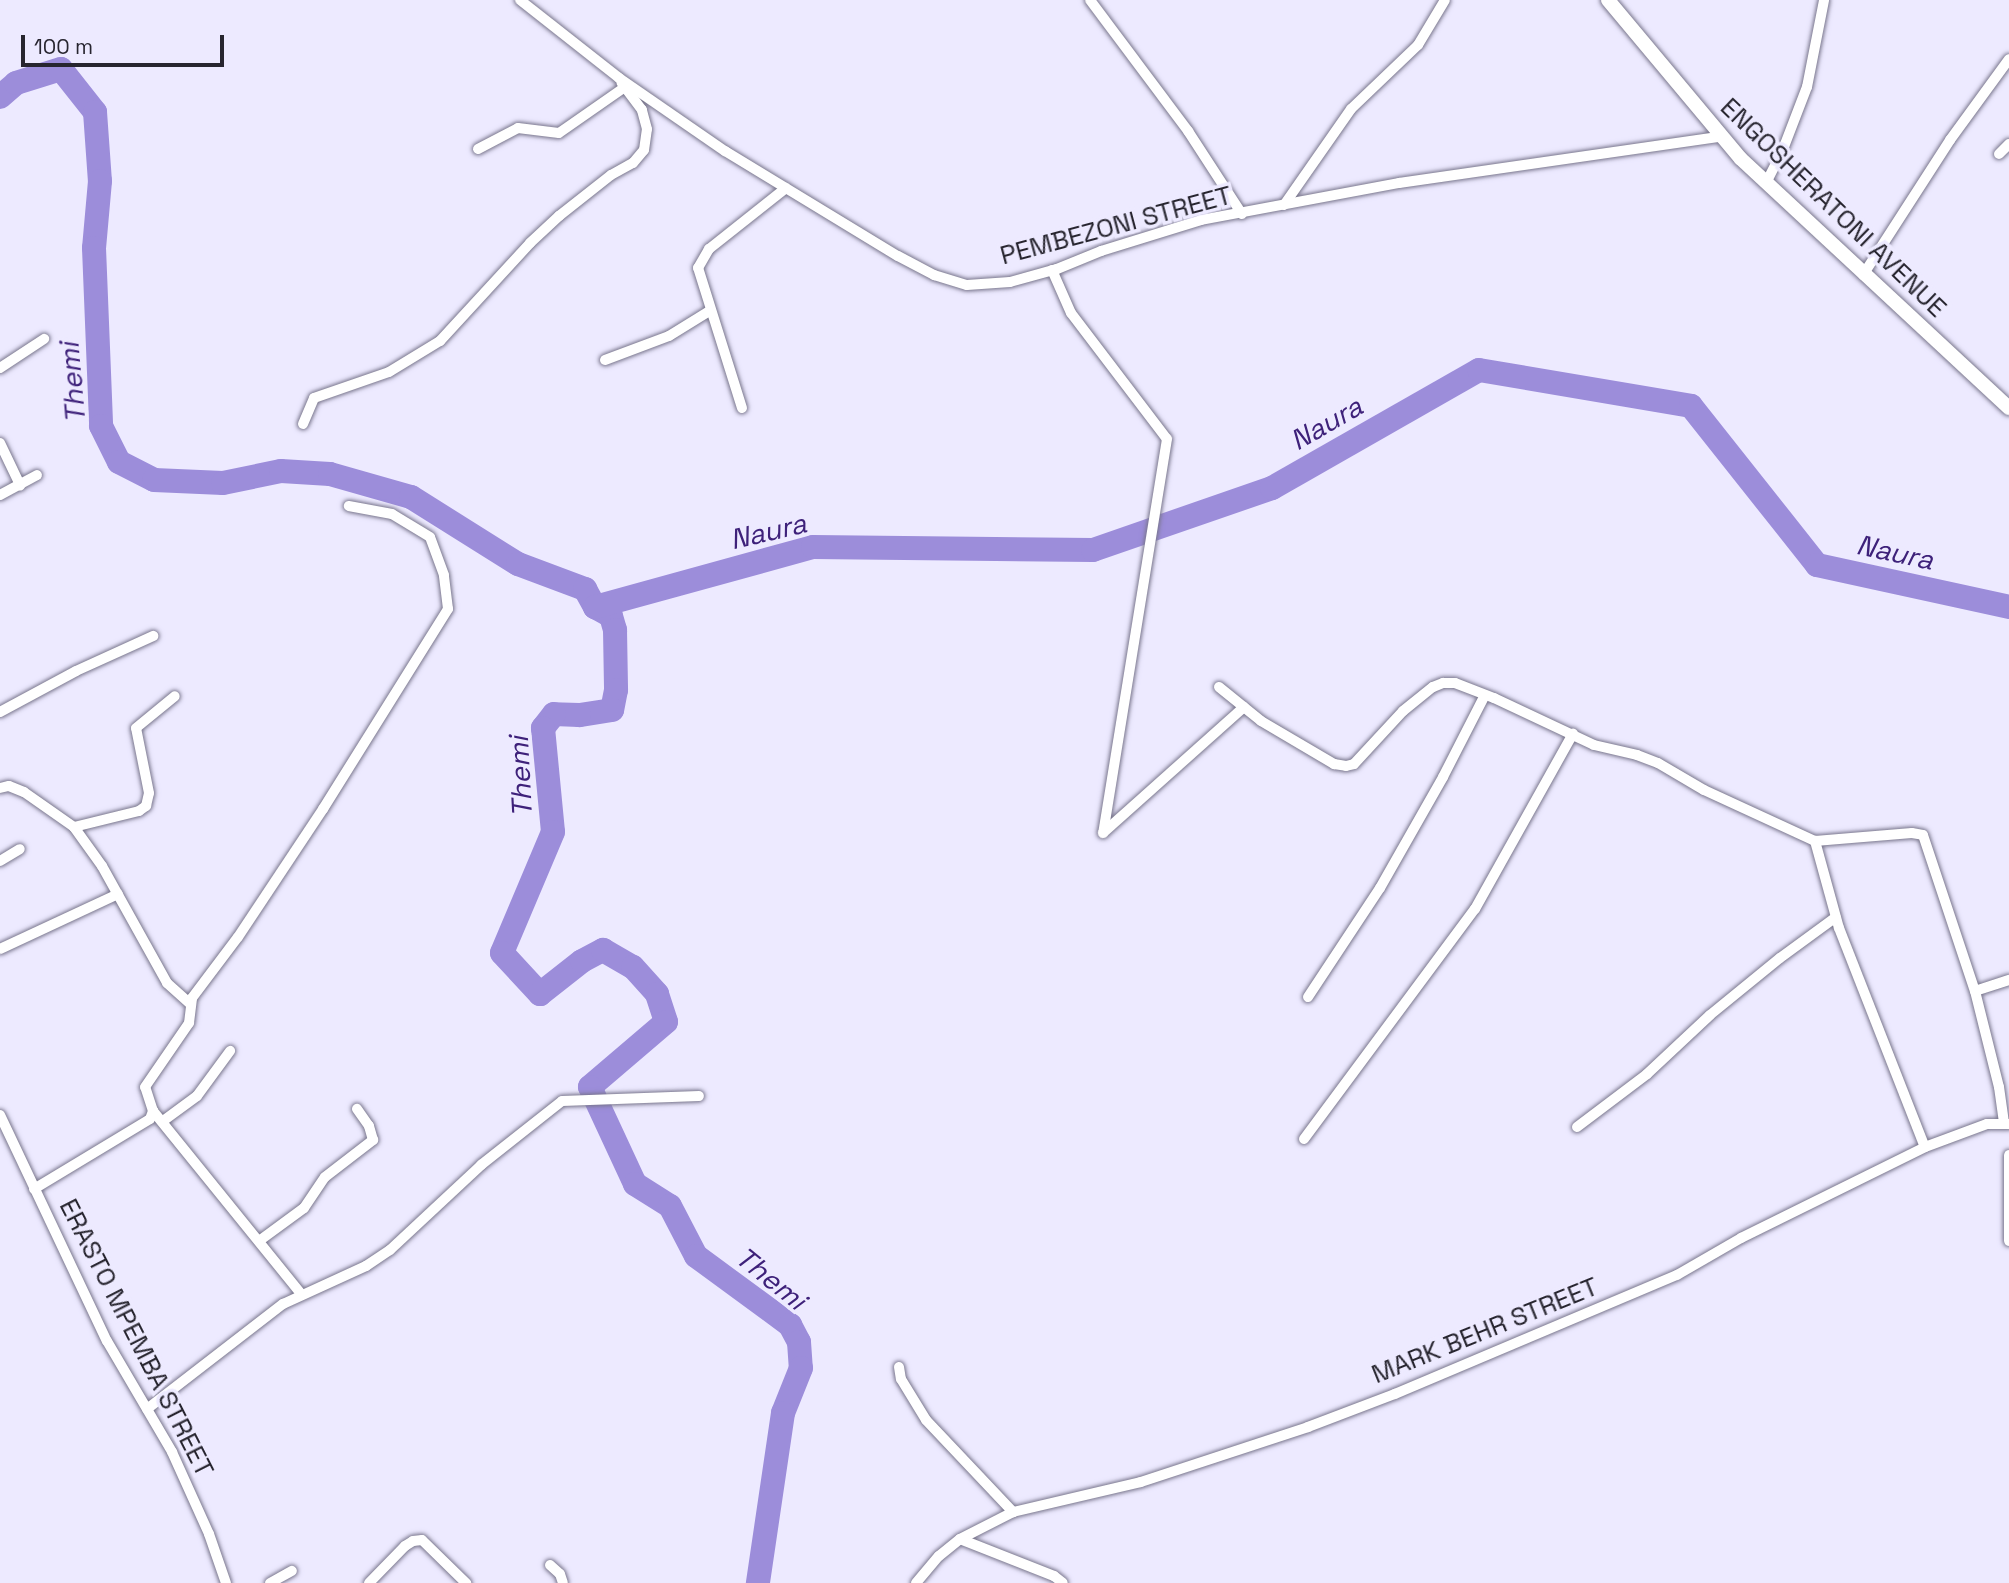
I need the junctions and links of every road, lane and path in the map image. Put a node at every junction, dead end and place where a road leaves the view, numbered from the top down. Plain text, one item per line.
1 (520, 0) edge
2 (1090, 0) edge
3 (1445, 0) edge
4 (1608, 0) edge
5 (1824, 0) edge
6 (2009, 59) edge
7 (622, 82) junction
8 (1720, 137) junction
9 (2009, 144) edge
10 (478, 149) dead end
11 (1999, 154) dead end
12 (1766, 183) junction
13 (786, 188) junction
14 (1284, 205) junction
15 (1242, 214) junction
16 (1052, 270) junction
17 (1863, 275) junction
18 (711, 310) junction
19 (44, 339) dead end
20 (605, 360) dead end
21 (0, 368) edge
22 (742, 408) dead end
23 (2009, 408) edge
24 (303, 424) dead end
25 (0, 443) edge
26 (37, 475) dead end
27 (20, 485) junction
28 (0, 495) edge
29 (349, 506) dead end
30 (153, 636) dead end
31 (1219, 687) dead end
32 (1485, 695) junction
33 (175, 696) dead end
34 (1244, 707) junction
35 (0, 712) edge
36 (1573, 734) junction
37 (0, 788) edge
38 (74, 827) junction
39 (1815, 841) junction
40 (20, 849) dead end
41 (0, 861) edge
42 (118, 894) junction
43 (1836, 917) junction
44 (0, 948) edge
45 (2009, 980) edge
46 (1975, 991) junction
47 (1308, 997) dead end
48 (190, 1003) junction
49 (230, 1051) dead end
50 (699, 1096) dead end
51 (357, 1110) dead end
52 (153, 1111) junction
53 (0, 1115) edge
54 (163, 1121) junction
55 (2007, 1123) edge
56 (1577, 1127) dead end
57 (1304, 1139) dead end
58 (1925, 1147) junction
59 (2009, 1155) edge
60 (34, 1189) junction
61 (259, 1241) junction
62 (2009, 1241) edge
63 (301, 1294) junction
64 (899, 1367) dead end
65 (147, 1409) junction
66 (1013, 1512) junction
67 (960, 1539) junction
68 (550, 1565) dead end
69 (292, 1571) dead end
70 (226, 1583) edge
71 (270, 1583) edge
72 (369, 1583) edge
73 (466, 1583) edge
74 (563, 1583) edge
75 (916, 1583) edge
76 (1063, 1583) edge

1 - 7 street, PEMBEZONI STREET
2 - 15 street
3 - 14 street
4 - 8 street, ENGOSHERATONI AVENUE
5 - 12 street
6 - 17 street
7 - 10 street
7 - 13 street, PEMBEZONI STREET
7 - 24 street
8 - 12 street, ENGOSHERATONI AVENUE
8 - 14 street, PEMBEZONI STREET
9 - 11 street
12 - 17 street, ENGOSHERATONI AVENUE
13 - 16 street, PEMBEZONI STREET
13 - 18 street
14 - 15 street, PEMBEZONI STREET
15 - 16 street, PEMBEZONI STREET
16 - 34 street
17 - 23 street, ENGOSHERATONI AVENUE
18 - 20 street
18 - 22 street
19 - 21 street
25 - 27 street
26 - 27 street
27 - 28 street
29 - 48 street
30 - 35 street
31 - 34 street
32 - 34 street
32 - 36 street
32 - 47 street
33 - 38 street
36 - 39 street
36 - 57 street
37 - 38 street
38 - 42 street
39 - 43 street
39 - 46 street
40 - 41 street
42 - 44 street
42 - 48 street
43 - 56 street
43 - 58 street
45 - 46 street
46 - 55 street
48 - 52 street
49 - 54 street
50 - 63 street
51 - 61 street
52 - 54 street
52 - 60 street
53 - 60 street, ERASTO MPEMBA STREET
54 - 61 street
55 - 58 street, MARK BEHR STREET
58 - 66 street, MARK BEHR STREET
59 - 62 street
60 - 65 street, ERASTO MPEMBA STREET
61 - 63 street
63 - 65 street
64 - 66 street
65 - 70 street, ERASTO MPEMBA STREET
66 - 67 street, MARK BEHR STREET
67 - 75 street, MARK BEHR STREET
67 - 76 street
68 - 74 street
69 - 71 street
72 - 73 street

